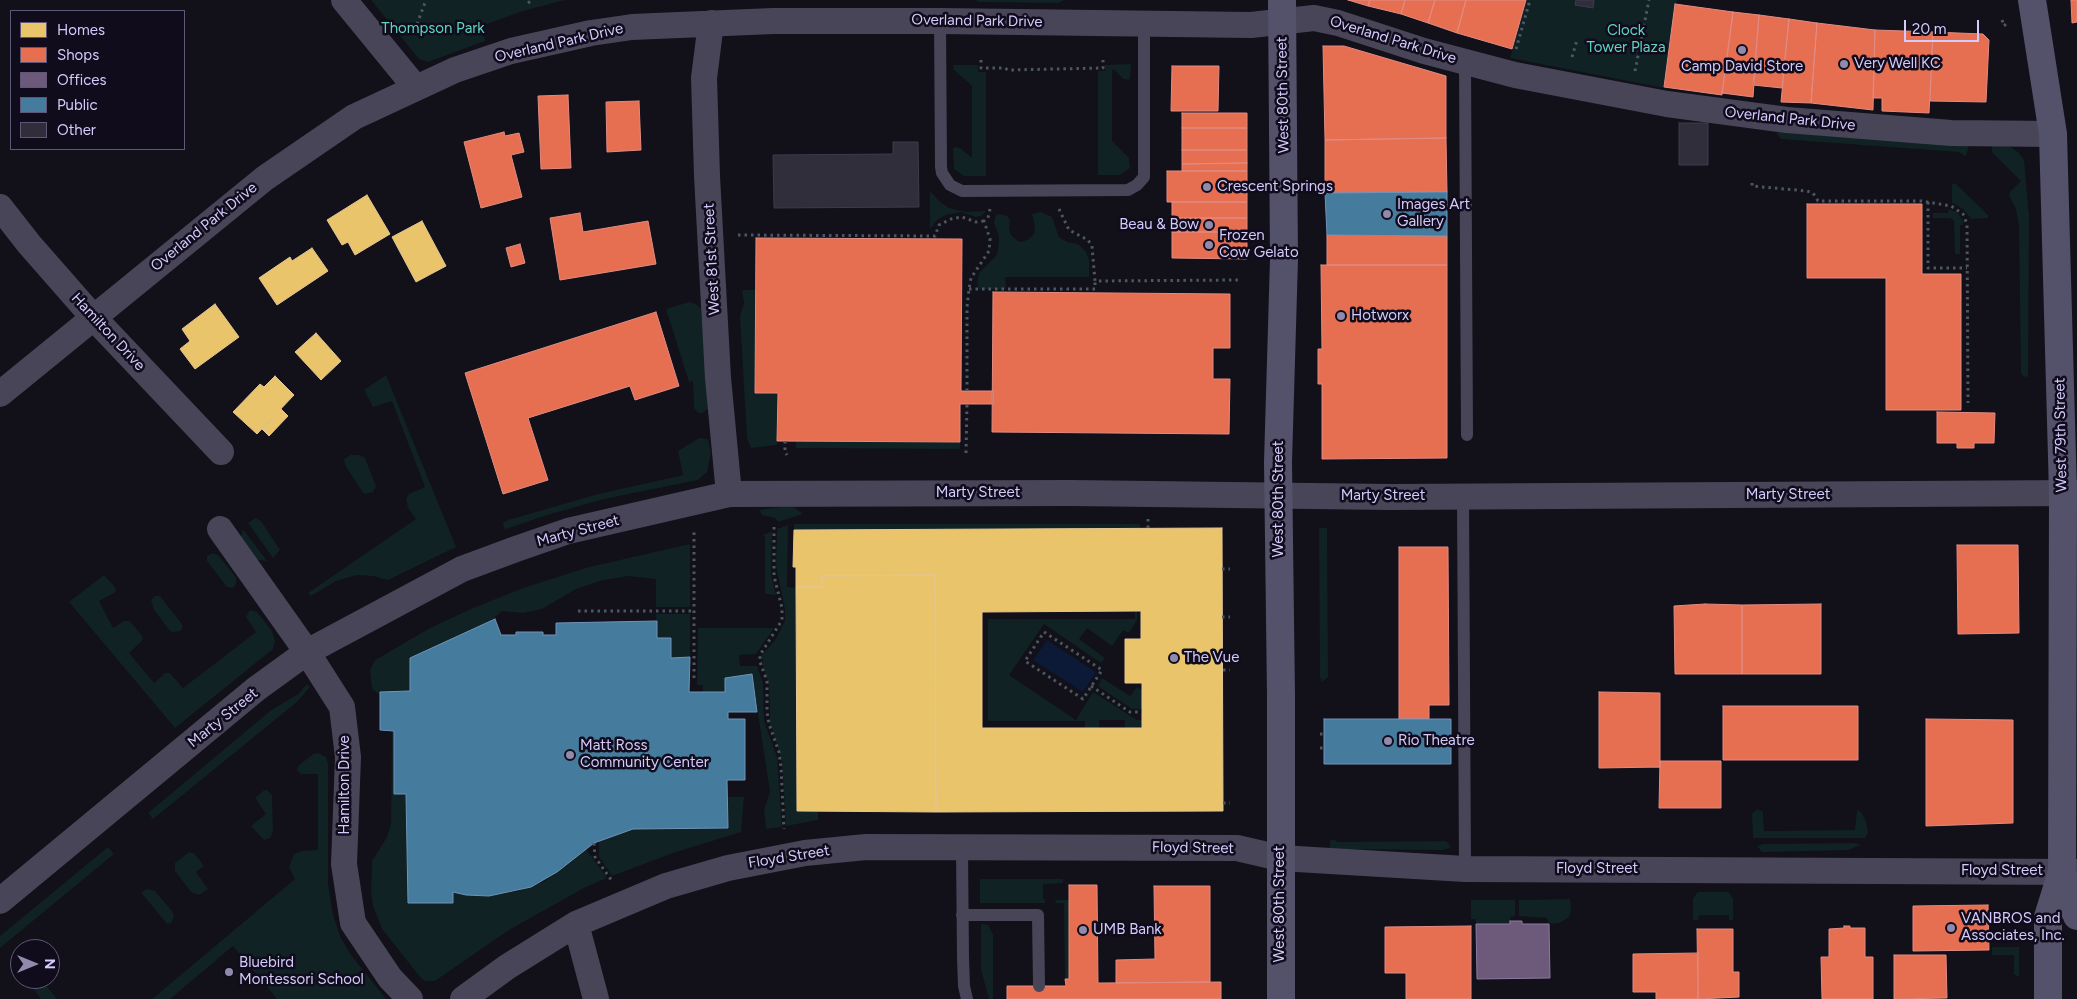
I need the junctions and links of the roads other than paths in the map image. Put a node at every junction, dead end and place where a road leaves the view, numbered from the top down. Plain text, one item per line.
1 (344, 0) edge
2 (2032, 0) edge
3 (1282, 11) edge
4 (940, 20) junction
5 (710, 23) junction
6 (1144, 24) junction
7 (1465, 62) junction
8 (416, 88) junction
9 (2053, 134) junction
10 (0, 207) edge
11 (93, 317) junction
12 (0, 394) edge
13 (1467, 435) dead end
14 (222, 452) dead end
15 (2070, 493) edge
16 (729, 494) junction
17 (1278, 495) junction
18 (1463, 496) junction
19 (220, 529) dead end
20 (307, 652) junction
21 (2070, 761) edge
22 (962, 846) junction
23 (1280, 858) junction
24 (1465, 869) junction
25 (2070, 872) edge
26 (0, 901) edge
27 (962, 914) junction
28 (2077, 916) edge
29 (576, 924) junction
30 (1039, 986) dead end
31 (591, 997) edge
32 (410, 999) edge
33 (463, 999) edge
34 (968, 999) edge
35 (1280, 999) edge
36 (2048, 999) edge

1 - 8 street
2 - 9 main road, West 79th Street
3 - 6 street, Overland Park Drive
3 - 7 street, Overland Park Drive
3 - 17 main road, West 80th Street
4 - 5 street, Overland Park Drive
4 - 6 street, Overland Park Drive
4 - 6 lane
5 - 8 street, Overland Park Drive
5 - 16 street, West 81st Street
7 - 9 street, Overland Park Drive
7 - 13 lane
8 - 11 street, Overland Park Drive
9 - 15 main road, West 79th Street
10 - 11 street, Hamilton Drive
11 - 12 street, Overland Park Drive
11 - 14 street, Hamilton Drive
15 - 18 street, Marty Street
15 - 21 main road, West 79th Street
16 - 17 street, Marty Street
16 - 20 street, Marty Street
17 - 18 street, Marty Street
17 - 23 main road, West 80th Street
18 - 24 lane
19 - 20 street, Hamilton Drive
20 - 26 street, Marty Street
20 - 32 street, Hamilton Drive
21 - 25 main road, West 79th Street
22 - 23 street, Floyd Street
22 - 27 lane
22 - 29 street, Floyd Street
23 - 24 street, Floyd Street
23 - 35 main road, West 80th Street
24 - 25 street, Floyd Street
25 - 28 main road, West 79th Street
25 - 36 main road, West 79th Street
27 - 30 lane
27 - 34 lane
29 - 31 street
29 - 33 street, Floyd Street

